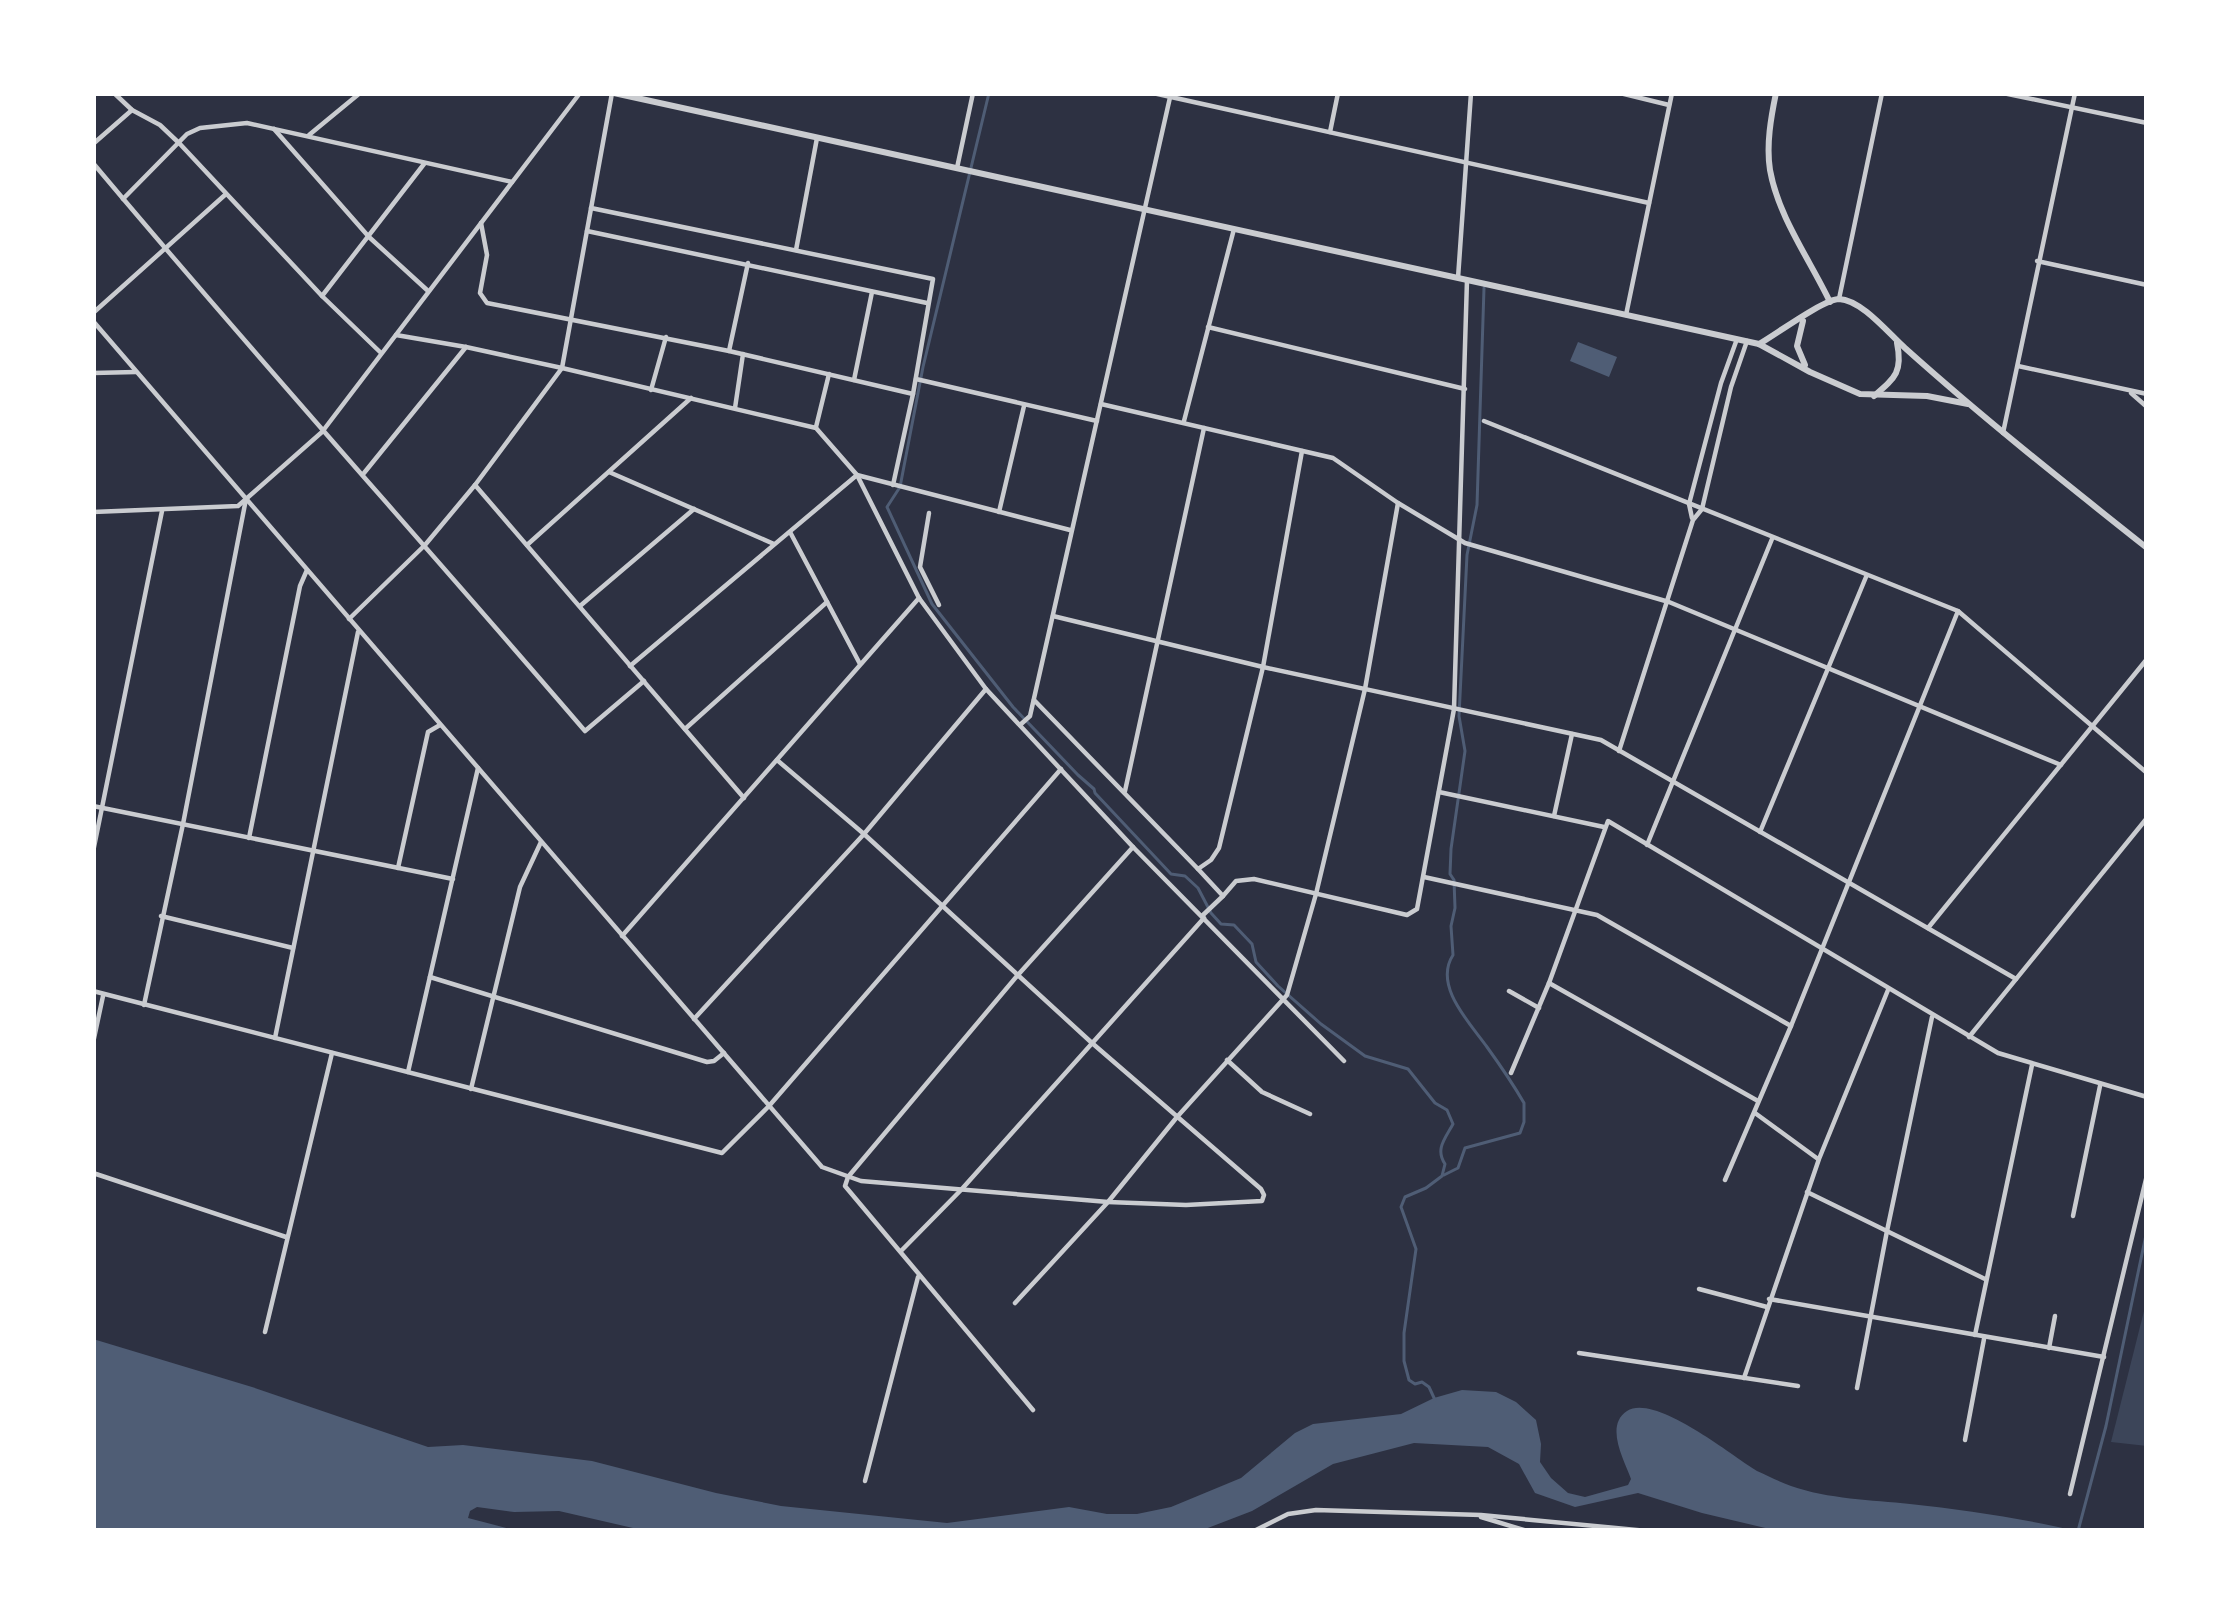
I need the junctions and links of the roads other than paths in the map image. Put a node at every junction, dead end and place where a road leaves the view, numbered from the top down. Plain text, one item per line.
1 (114, 93) edge
2 (360, 93) edge
3 (580, 93) edge
4 (613, 93) edge
5 (973, 93) edge
6 (1153, 93) edge
7 (1338, 93) edge
8 (1471, 93) edge
9 (1620, 93) edge
10 (1672, 93) edge
11 (1776, 93) edge
12 (1882, 93) edge
13 (2003, 93) edge
14 (2075, 93) edge
15 (1171, 95) edge
16 (1669, 105) junction
17 (2072, 107) junction
18 (131, 110) junction
19 (2147, 123) edge
20 (274, 129) junction
21 (1330, 132) junction
22 (309, 136) junction
23 (818, 138) junction
24 (93, 144) edge
25 (180, 144) junction
26 (1466, 162) junction
27 (93, 163) edge
28 (424, 164) junction
29 (957, 168) junction
30 (512, 182) junction
31 (226, 194) junction
32 (123, 199) junction
33 (1649, 203) junction
34 (591, 208) junction
35 (1145, 209) junction
36 (481, 223) junction
37 (1234, 229) junction
38 (586, 231) junction
39 (369, 237) junction
40 (165, 248) junction
41 (796, 250) junction
42 (2037, 262) junction
43 (748, 263) junction
44 (1463, 279) junction
45 (2147, 285) edge
46 (429, 291) junction
47 (872, 291) junction
48 (322, 296) junction
49 (1834, 300) junction
50 (927, 303) junction
51 (93, 313) edge
52 (1626, 315) junction
53 (1804, 317) junction
54 (572, 318) junction
55 (93, 321) edge
56 (1208, 327) junction
57 (396, 335) junction
58 (666, 337) junction
59 (1737, 339) junction
60 (1896, 340) junction
61 (1747, 341) junction
62 (1759, 344) junction
63 (466, 347) junction
64 (729, 351) junction
65 (382, 353) junction
66 (743, 354) junction
67 (2016, 365) junction
68 (562, 368) junction
69 (136, 372) junction
70 (1810, 372) junction
71 (93, 374) edge
72 (829, 374) junction
73 (916, 379) junction
74 (854, 380) junction
75 (651, 389) junction
76 (1465, 389) junction
77 (2126, 390) junction
78 (914, 394) junction
79 (2147, 394) edge
80 (1874, 396) junction
81 (691, 398) junction
82 (1024, 404) junction
83 (1101, 404) junction
84 (1967, 404) junction
85 (2147, 407) edge
86 (735, 408) junction
87 (1097, 421) junction
88 (1484, 421) dead end
89 (1183, 423) junction
90 (816, 428) junction
91 (1204, 428) junction
92 (322, 432) junction
93 (2003, 433) junction
94 (1302, 451) junction
95 (609, 472) junction
96 (362, 474) junction
97 (856, 475) junction
98 (475, 485) junction
99 (893, 485) junction
100 (246, 499) junction
101 (1398, 503) junction
102 (1689, 504) junction
103 (694, 508) junction
104 (163, 509) junction
105 (1702, 509) junction
106 (93, 512) edge
107 (999, 512) junction
108 (929, 513) dead end
109 (1693, 520) junction
110 (1072, 531) junction
111 (790, 532) junction
112 (1772, 538) junction
113 (1463, 542) junction
114 (775, 544) junction
115 (425, 545) junction
116 (526, 545) junction
117 (2147, 548) edge
118 (919, 568) junction
119 (307, 570) junction
120 (908, 573) junction
121 (1867, 575) junction
122 (919, 598) junction
123 (826, 602) junction
124 (1669, 602) junction
125 (939, 605) dead end
126 (580, 607) junction
127 (1958, 611) junction
128 (1053, 616) junction
129 (349, 619) junction
130 (1735, 629) junction
131 (358, 630) junction
132 (1159, 641) junction
133 (2147, 658) edge
134 (861, 665) junction
135 (630, 666) junction
136 (1263, 667) junction
137 (1828, 668) junction
138 (644, 681) junction
139 (986, 689) junction
140 (1365, 689) junction
141 (1034, 700) junction
142 (1919, 706) junction
143 (1454, 709) junction
144 (1022, 724) junction
145 (440, 725) junction
146 (2092, 726) junction
147 (685, 729) junction
148 (1572, 734) junction
149 (1618, 751) junction
150 (777, 760) junction
151 (2061, 765) junction
152 (478, 768) junction
153 (1060, 769) junction
154 (2147, 773) edge
155 (1672, 782) junction
156 (1439, 791) junction
157 (1125, 792) junction
158 (744, 798) junction
159 (93, 806) edge
160 (103, 808) junction
161 (1554, 816) junction
162 (2147, 818) edge
163 (183, 824) junction
164 (1605, 827) junction
165 (1760, 832) junction
166 (864, 833) junction
167 (249, 838) junction
168 (542, 842) junction
169 (1647, 844) junction
170 (1133, 847) junction
171 (313, 850) junction
172 (93, 852) edge
173 (398, 868) junction
174 (1198, 869) junction
175 (1424, 878) junction
176 (452, 879) junction
177 (1848, 883) junction
178 (1316, 894) junction
179 (1223, 896) junction
180 (943, 906) junction
181 (1576, 910) junction
182 (161, 916) junction
183 (1203, 917) junction
184 (1928, 928) junction
185 (622, 936) junction
186 (293, 948) junction
187 (1822, 949) junction
188 (1017, 976) junction
189 (430, 977) junction
190 (2016, 979) junction
191 (1549, 983) junction
192 (1889, 988) junction
193 (93, 991) edge
194 (1509, 991) dead end
195 (104, 994) junction
196 (492, 995) junction
197 (1286, 997) junction
198 (144, 1004) junction
199 (1539, 1008) junction
200 (1933, 1016) junction
201 (694, 1019) junction
202 (1790, 1026) junction
203 (1969, 1037) junction
204 (275, 1038) junction
205 (93, 1043) edge
206 (1092, 1043) junction
207 (332, 1053) junction
208 (724, 1054) junction
209 (1227, 1060) junction
210 (1344, 1061) dead end
211 (2032, 1063) junction
212 (408, 1072) junction
213 (1511, 1073) dead end
214 (2100, 1085) junction
215 (471, 1089) junction
216 (2147, 1097) edge
217 (1760, 1102) junction
218 (769, 1106) junction
219 (1755, 1113) junction
220 (1310, 1114) dead end
221 (1177, 1117) junction
222 (1819, 1159) junction
223 (93, 1173) edge
224 (2147, 1174) edge
225 (848, 1177) junction
226 (1725, 1180) dead end
227 (961, 1190) junction
228 (1807, 1192) junction
229 (1108, 1202) junction
230 (2072, 1216) dead end
231 (1887, 1231) junction
232 (286, 1237) junction
233 (900, 1252) junction
234 (919, 1275) junction
235 (1987, 1280) junction
236 (1699, 1289) dead end
237 (1768, 1303) junction
238 (1015, 1304) dead end
239 (2055, 1316) dead end
240 (1870, 1317) junction
241 (265, 1332) dead end
242 (1975, 1335) junction
243 (1985, 1337) junction
244 (2049, 1348) junction
245 (1579, 1353) dead end
246 (2104, 1357) junction
247 (1744, 1378) junction
248 (1798, 1386) dead end
249 (1857, 1388) dead end
250 (1034, 1410) dead end
251 (1965, 1440) dead end
252 (865, 1481) dead end
253 (2070, 1494) dead end
254 (1473, 1514) junction
255 (1511, 1529) edge
256 (1631, 1530) edge
257 (1254, 1531) edge
258 (1527, 1531) edge
259 (1646, 1531) edge

1 - 18 street
2 - 22 street
3 - 30 street
4 - 23 street
4 - 34 street
5 - 29 street
6 - 15 street
7 - 21 street
8 - 26 street
9 - 16 street
10 - 16 street
11 - 49 street
12 - 49 street
13 - 17 street
14 - 17 street
15 - 21 street
15 - 35 street
16 - 33 street
17 - 19 street
17 - 42 street
18 - 24 street
18 - 25 street
20 - 22 street
20 - 25 street
20 - 39 street
21 - 26 street
22 - 28 street
23 - 29 street
23 - 41 street
25 - 31 street
25 - 32 street
26 - 33 street
26 - 44 street
27 - 32 street
28 - 30 street
28 - 39 street
29 - 35 street
30 - 36 street
31 - 40 street
31 - 48 street
32 - 40 street
33 - 52 street
34 - 38 street
34 - 41 street
35 - 37 street
35 - 83 street
36 - 46 street
36 - 54 street
37 - 44 street
37 - 56 street
38 - 43 street
38 - 54 street
39 - 46 street
39 - 48 street
40 - 51 street
40 - 92 street
41 - 50 street
42 - 45 street
42 - 67 street
43 - 47 street
43 - 64 street
44 - 52 street
44 - 76 street
46 - 57 street
47 - 50 street
47 - 74 street
48 - 65 street
49 - 53 street
49 - 60 street
50 - 73 street
52 - 59 street
53 - 62 street
53 - 70 street
54 - 58 street
54 - 68 street
55 - 69 street
56 - 76 street
56 - 89 street
57 - 63 street
57 - 65 street
58 - 64 street
58 - 75 street
59 - 61 street
59 - 102 street
60 - 80 street
60 - 84 street
61 - 62 street
61 - 105 street
62 - 70 street
63 - 68 street
63 - 96 street
64 - 66 street
65 - 92 street
66 - 72 street
66 - 86 street
67 - 77 street
67 - 93 street
68 - 75 street
68 - 98 street
69 - 71 street
69 - 100 street
70 - 80 street
72 - 74 street
72 - 90 street
73 - 78 street
73 - 82 street
74 - 78 street
75 - 81 street
76 - 113 street
77 - 79 street
77 - 85 street
78 - 99 street
80 - 84 street
81 - 86 street
81 - 95 street
82 - 87 street
82 - 107 street
83 - 87 street
83 - 89 street
84 - 93 street
86 - 90 street
87 - 110 street
88 - 102 street
89 - 91 street
90 - 97 street
91 - 94 street
91 - 132 street
92 - 96 street
92 - 100 street
93 - 117 street
94 - 101 street
94 - 136 street
95 - 103 street
95 - 116 street
96 - 115 street
97 - 99 street
97 - 111 street
97 - 120 street
98 - 115 street
98 - 116 street
99 - 107 street
100 - 104 street
100 - 119 street
100 - 163 street
101 - 113 street
101 - 140 street
102 - 105 street
102 - 109 street
103 - 114 street
103 - 126 street
104 - 106 street
104 - 160 street
105 - 109 street
105 - 112 street
107 - 110 street
108 - 118 street
109 - 124 street
110 - 128 street
111 - 114 street
111 - 123 street
112 - 121 street
112 - 130 street
113 - 124 street
113 - 143 street
114 - 135 street
115 - 129 street
115 - 138 street
116 - 126 street
118 - 120 street
118 - 125 street
119 - 129 street
119 - 167 street
120 - 122 street
121 - 127 street
121 - 137 street
122 - 134 street
122 - 139 street
123 - 134 street
123 - 147 street
124 - 130 street
124 - 149 street
126 - 135 street
127 - 142 street
127 - 146 street
128 - 132 street
128 - 141 street
129 - 131 street
130 - 137 street
130 - 155 street
131 - 145 street
131 - 171 street
132 - 136 street
132 - 157 street
133 - 146 street
134 - 150 street
135 - 138 street
136 - 140 street
136 - 174 street
137 - 142 street
137 - 165 street
138 - 147 street
139 - 144 street
139 - 166 street
140 - 143 street
140 - 178 street
141 - 144 street
141 - 157 street
142 - 151 street
142 - 177 street
143 - 148 street
143 - 156 street
144 - 153 street
145 - 152 street
145 - 173 street
146 - 151 street
146 - 154 street
147 - 158 street
148 - 149 street
148 - 161 street
149 - 155 street
150 - 158 street
150 - 166 street
151 - 184 street
152 - 168 street
152 - 176 street
153 - 170 street
153 - 180 street
155 - 165 street
155 - 169 street
156 - 161 street
156 - 175 street
157 - 174 street
158 - 185 street
159 - 160 street
160 - 163 street
160 - 172 street
161 - 164 street
162 - 190 street
163 - 167 street
163 - 182 street
164 - 169 street
164 - 181 street
165 - 177 street
166 - 180 street
166 - 201 street
167 - 171 street
168 - 185 street
168 - 196 street
169 - 187 street
170 - 183 street
170 - 188 street
171 - 173 street
171 - 186 street
173 - 176 street
174 - 179 street
175 - 178 street
175 - 181 street
176 - 189 street
177 - 184 street
177 - 187 street
178 - 179 street
178 - 197 street
179 - 183 street
180 - 188 street
180 - 218 street
181 - 191 street
181 - 202 street
182 - 186 street
182 - 198 street
183 - 197 street
183 - 206 street
184 - 190 street
185 - 201 street
186 - 204 street
187 - 192 street
187 - 202 street
188 - 206 street
188 - 225 street
189 - 196 street
189 - 212 street
190 - 203 street
191 - 199 street
191 - 217 street
192 - 200 street
192 - 222 street
193 - 195 street
194 - 199 street
195 - 198 street
195 - 205 street
196 - 208 street
196 - 215 street
197 - 209 street
197 - 210 street
198 - 204 street
199 - 213 street
200 - 203 street
200 - 231 street
201 - 208 street
202 - 217 street
203 - 211 street
204 - 207 street
206 - 221 street
206 - 227 street
207 - 212 street
207 - 232 street
208 - 218 street
209 - 220 street
209 - 221 street
211 - 214 street
211 - 235 street
212 - 215 street
214 - 216 street
214 - 230 street
215 - 218 street
217 - 219 street
218 - 225 street
219 - 222 street
219 - 226 street
221 - 229 street
221 - 229 street
222 - 228 street
223 - 232 street
224 - 246 street
225 - 227 street
225 - 233 street
227 - 229 street
227 - 233 street
228 - 231 street
228 - 237 street
229 - 238 street
231 - 235 street
231 - 240 street
232 - 241 street
233 - 234 street
234 - 250 street
234 - 252 street
235 - 242 street
236 - 237 street
237 - 240 street
237 - 247 street
239 - 244 street
240 - 242 street
240 - 249 street
242 - 243 street
243 - 244 street
243 - 251 street
244 - 246 street
245 - 247 street
246 - 253 street
247 - 248 street
254 - 255 street
254 - 256 street
254 - 257 street
255 - 258 street
256 - 259 street

